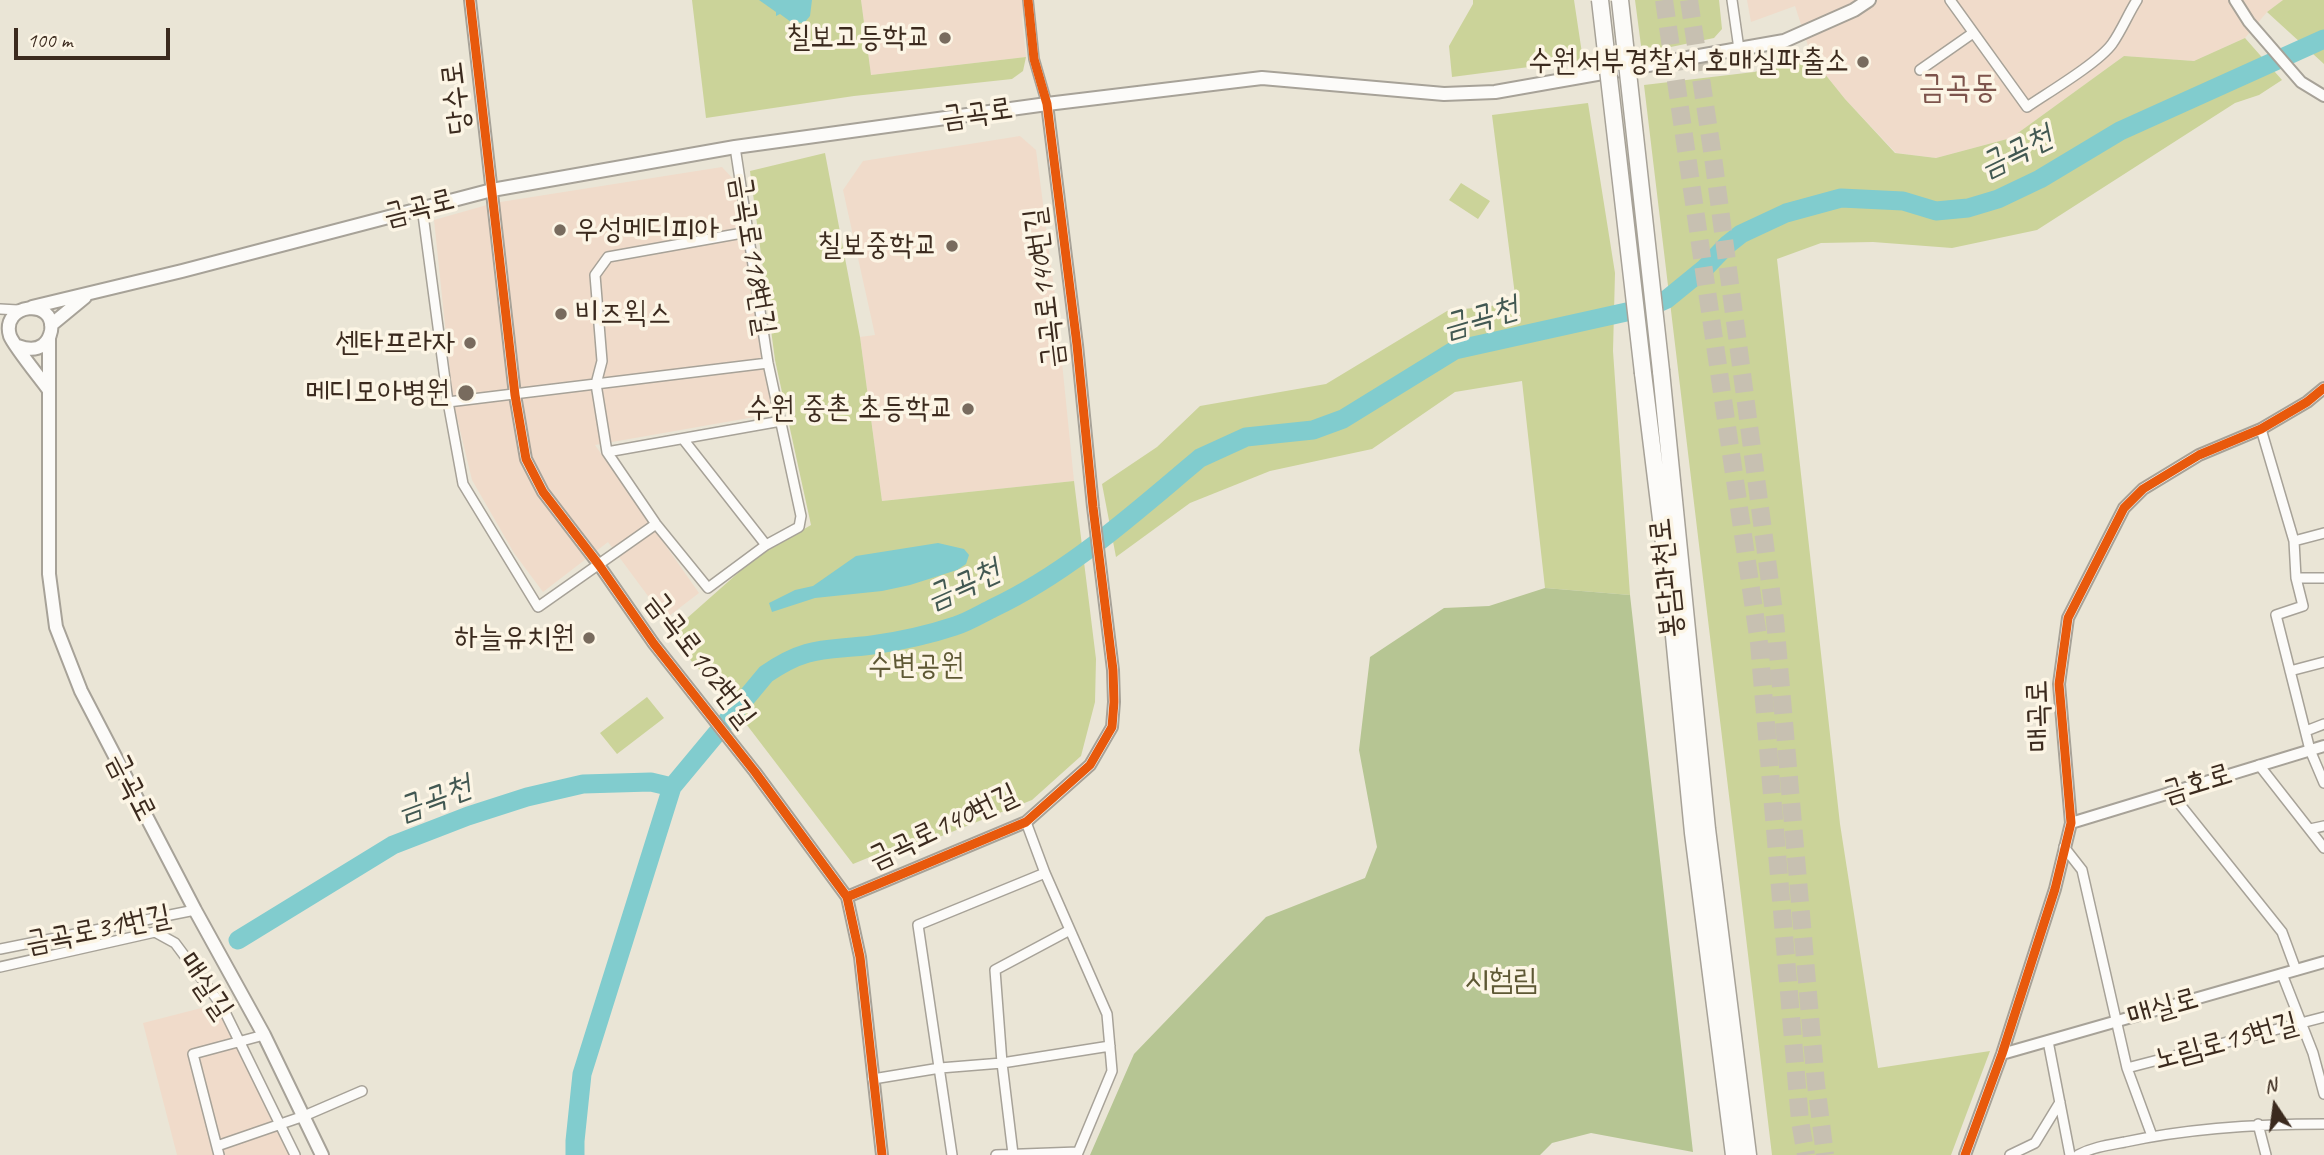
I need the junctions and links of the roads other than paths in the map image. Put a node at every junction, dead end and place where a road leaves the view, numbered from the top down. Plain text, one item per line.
1 (470, 0) edge
2 (1028, 0) edge
3 (1600, 0) edge
4 (1619, 0) edge
5 (1732, 0) edge
6 (1869, 0) edge
7 (1950, 0) edge
8 (2137, 0) edge
9 (2235, 0) edge
10 (1973, 33) junction
11 (1739, 49) junction
12 (1920, 70) dead end
13 (2324, 96) edge
14 (1047, 104) junction
15 (735, 147) junction
16 (492, 190) junction
17 (422, 207) junction
18 (748, 232) junction
19 (88, 294) junction
20 (32, 307) junction
21 (0, 309) edge
22 (18, 310) junction
23 (51, 325) junction
24 (49, 339) junction
25 (10, 341) edge
26 (768, 363) junction
27 (596, 384) junction
28 (2324, 388) edge
29 (48, 389) junction
30 (515, 395) junction
31 (448, 402) junction
32 (781, 421) junction
33 (2261, 429) junction
34 (683, 439) junction
35 (607, 452) junction
36 (656, 524) junction
37 (2324, 533) edge
38 (2294, 541) junction
39 (766, 545) junction
40 (599, 565) junction
41 (2296, 578) junction
42 (2324, 578) edge
43 (2324, 662) edge
44 (2290, 671) junction
45 (2324, 724) edge
46 (2306, 731) junction
47 (2324, 746) edge
48 (2310, 750) junction
49 (2259, 765) junction
50 (2324, 783) edge
51 (2170, 792) junction
52 (1026, 822) junction
53 (2071, 823) junction
54 (2324, 826) edge
55 (2309, 830) junction
56 (2064, 847) junction
57 (2324, 848) edge
58 (1045, 873) junction
59 (847, 897) junction
60 (195, 911) junction
61 (1070, 930) junction
62 (0, 949) edge
63 (2324, 962) edge
64 (0, 967) edge
65 (2296, 970) junction
66 (2282, 974) junction
67 (2324, 1017) edge
68 (2118, 1021) junction
69 (2301, 1023) junction
70 (264, 1035) junction
71 (240, 1041) junction
72 (2048, 1041) junction
73 (1110, 1046) junction
74 (2002, 1054) junction
75 (1002, 1063) junction
76 (940, 1068) junction
77 (2127, 1068) junction
78 (873, 1079) junction
79 (362, 1091) dead end
80 (2324, 1094) edge
81 (2060, 1102) junction
82 (304, 1116) junction
83 (280, 1124) junction
84 (2258, 1124) junction
85 (2324, 1124) edge
86 (2152, 1136) junction
87 (218, 1150) edge
88 (1013, 1154) edge
89 (1077, 1154) edge
90 (295, 1155) edge
91 (322, 1155) edge
92 (882, 1155) edge
93 (952, 1155) edge
94 (996, 1155) edge
95 (1734, 1155) edge
96 (1748, 1155) edge
97 (1965, 1155) edge
98 (2010, 1155) edge
99 (2070, 1155) edge
100 (2078, 1155) edge
101 (2266, 1155) edge

1 - 16 street, 당수로
2 - 14 street
3 - 95 highway, 봉담과천로, bridge
4 - 96 highway, 봉담과천로, bridge
5 - 11 street
6 - 11 main road, 금곡로
7 - 10 street
8 - 10 street
9 - 13 street
10 - 12 street
11 - 14 main road, 금곡로
14 - 15 main road, 금곡로
14 - 52 street, 금곡로140번길
15 - 16 main road, 금곡로
15 - 18 street, 금곡로118번길
16 - 17 main road, 금곡로
16 - 30 street, 금곡로102번길
17 - 19 main road, 금곡로
17 - 31 street
18 - 26 street, 금곡로118번길
18 - 27 street
19 - 20 main road, 금곡로
19 - 23 main road, 금곡로
20 - 22 main road
20 - 23 main road
21 - 22 street
22 - 25 main road
23 - 24 main road
24 - 25 main road
24 - 29 main road, 금곡로
25 - 29 main road
26 - 27 street, 금곡로118번길
26 - 32 street, 금곡로118번길
27 - 30 street
27 - 35 street
28 - 33 street, 매곡로
29 - 60 main road, 금곡로
30 - 31 street
30 - 40 street, 금곡로102번길
31 - 40 street
32 - 34 street
32 - 39 street, 금곡로118번길
33 - 38 street
33 - 53 street, 매곡로
34 - 35 street
34 - 39 street
35 - 36 street
36 - 39 street, 금곡로118번길
36 - 40 street
37 - 38 street
38 - 41 street
40 - 59 street, 금곡로102번길
41 - 42 street
41 - 44 street
43 - 44 street
44 - 46 street
45 - 46 street
46 - 48 street
47 - 48 street, 금호로
48 - 49 street, 금호로
48 - 50 street
49 - 51 street, 금호로
49 - 55 street
51 - 53 street, 금호로
51 - 65 street
52 - 58 street
52 - 59 street, 금곡로140번길
53 - 56 street, 매곡로
54 - 55 street
55 - 57 street
56 - 68 street
56 - 74 street, 매곡로
58 - 61 street
58 - 76 street
59 - 78 street, 금곡로102번길
60 - 62 street, 금곡로31번길
60 - 70 main road, 금곡로
61 - 73 street
61 - 75 street
63 - 65 street, 매실로
64 - 71 street, 매실길
65 - 66 street, 매실로
66 - 68 street, 매실로
66 - 69 street
67 - 69 street, 노림로15번길
68 - 72 street, 매실로
68 - 77 street
69 - 77 street, 노림로15번길
69 - 80 street
70 - 71 street
70 - 82 main road, 금곡로
71 - 83 street, 매실길
71 - 87 street
72 - 74 street, 매실로
72 - 81 street
73 - 75 street
73 - 89 street
74 - 97 street, 매곡로
75 - 76 street
75 - 88 street
76 - 78 street
76 - 93 street
77 - 86 street
78 - 92 street, 금곡로102번길
79 - 82 street
81 - 98 street
81 - 99 street
82 - 83 street
82 - 91 main road, 금곡로
83 - 87 street
83 - 90 street, 매실길
84 - 85 street
84 - 86 street
84 - 101 street
86 - 100 street
88 - 89 street
88 - 94 street

